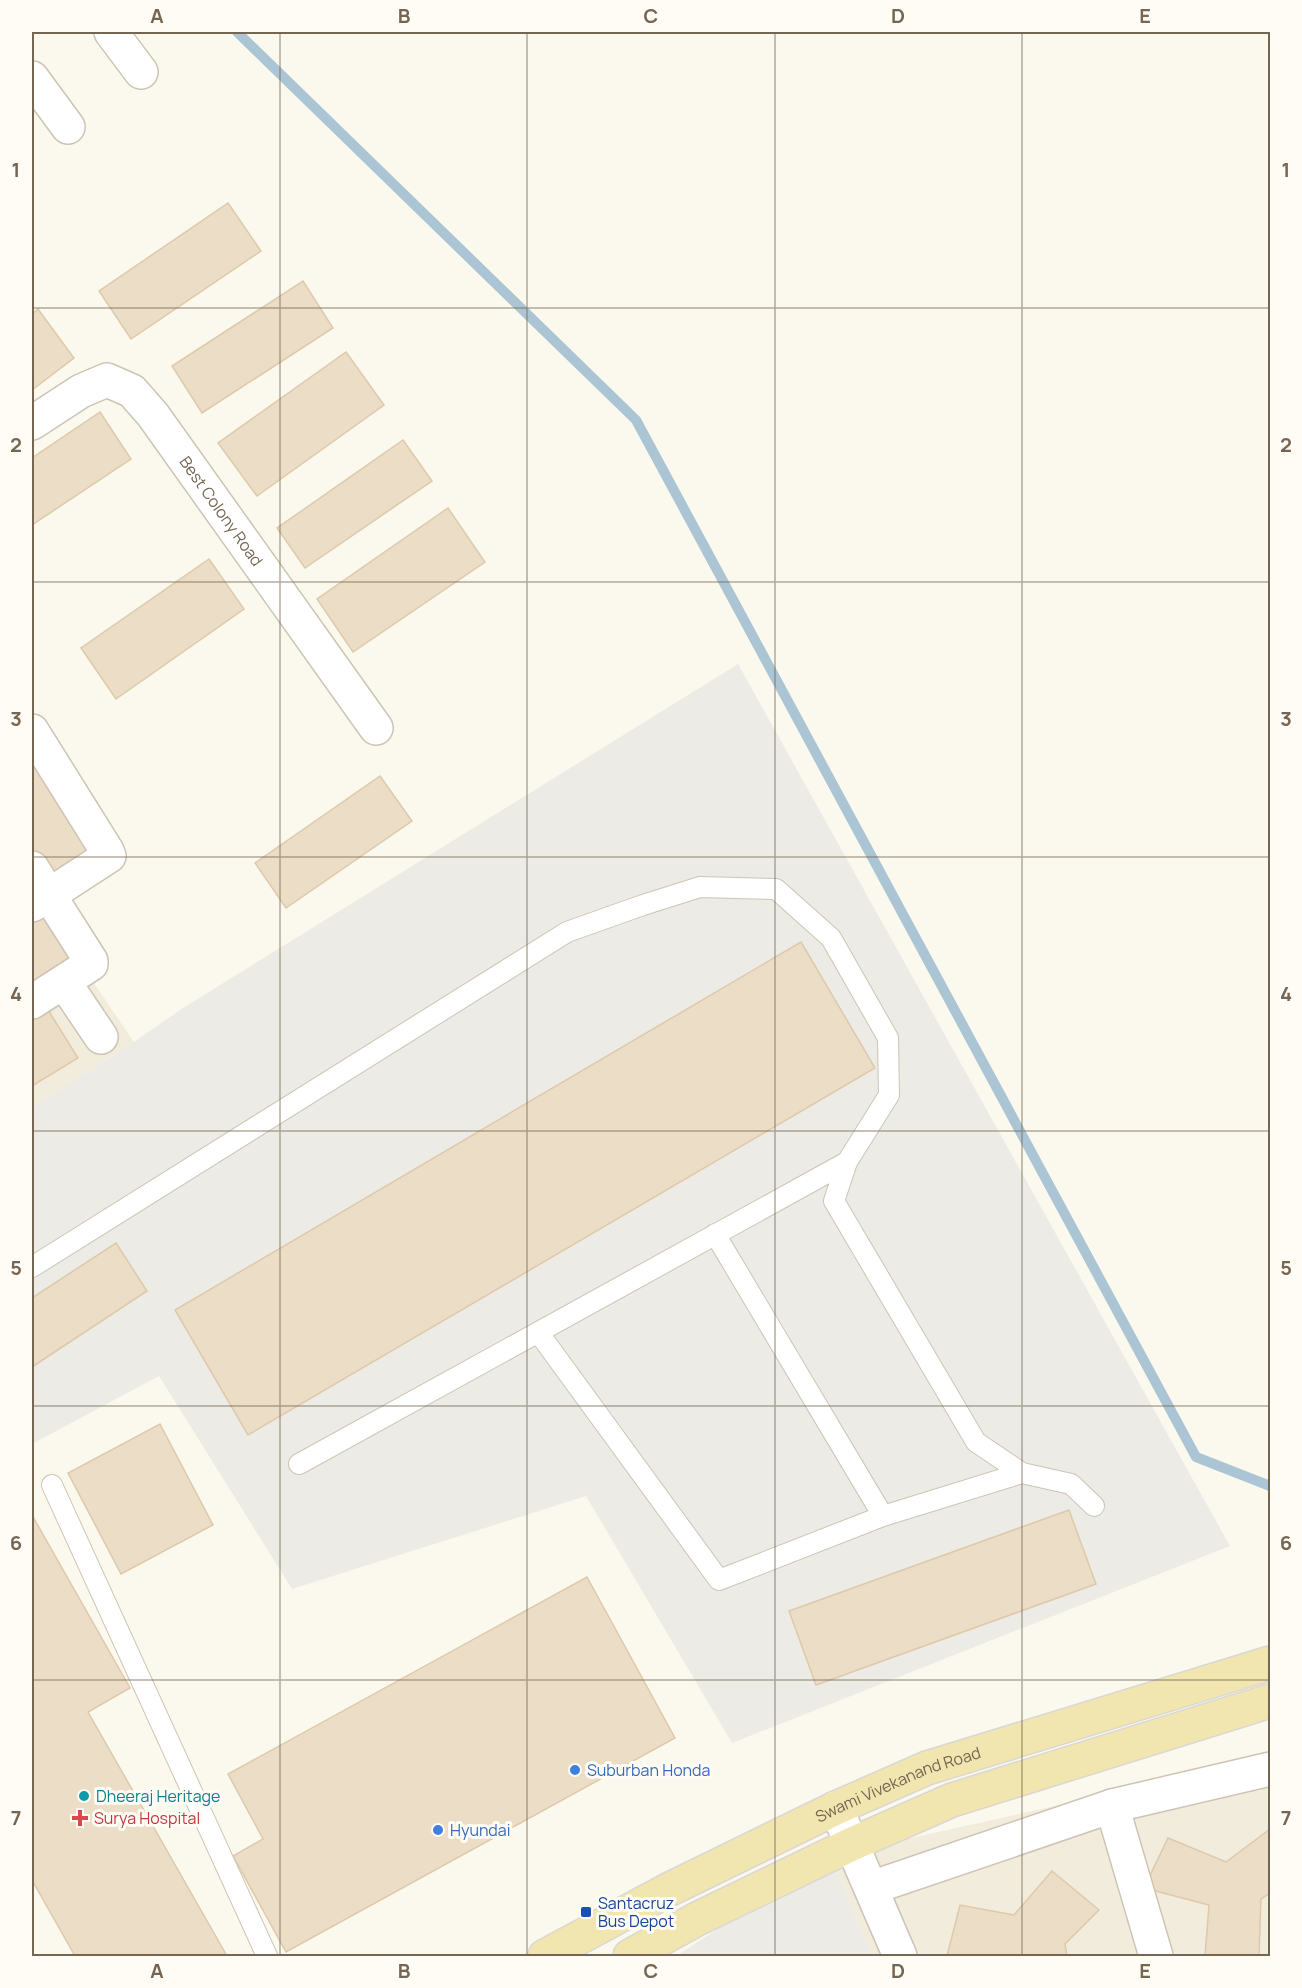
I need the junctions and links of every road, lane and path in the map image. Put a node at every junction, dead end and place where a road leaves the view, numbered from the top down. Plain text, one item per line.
1 (111, 32) edge
2 (141, 72) dead end
3 (32, 78) edge
4 (68, 127) dead end
5 (32, 423) edge
6 (376, 728) dead end
7 (32, 731) edge
8 (37, 890) edge
9 (64, 982) junction
10 (32, 1002) edge
11 (100, 1037) dead end
12 (847, 1162) junction
13 (715, 1234) junction
14 (32, 1267) edge
15 (538, 1332) junction
16 (299, 1464) dead end
17 (1022, 1473) junction
18 (52, 1485) dead end
19 (1094, 1506) dead end
20 (883, 1516) junction
21 (1270, 1662) edge
22 (1199, 1684) junction
23 (1270, 1701) edge
24 (1210, 1720) junction
25 (1270, 1769) edge
26 (1112, 1806) junction
27 (836, 1808) junction
28 (852, 1844) junction
29 (871, 1888) junction
30 (267, 1956) edge
31 (545, 1956) edge
32 (630, 1956) edge
33 (900, 1956) edge
34 (1156, 1956) edge

1 - 2 street
3 - 4 street
5 - 6 street, Best Colony Road
7 - 8 street
8 - 9 street
9 - 10 street
9 - 11 street
12 - 13 lane
12 - 14 lane
12 - 17 lane
13 - 15 lane
13 - 20 lane
15 - 16 lane
15 - 20 lane
17 - 19 lane
17 - 20 lane
18 - 30 lane
21 - 22 main road, Swami Vivekanand Road
22 - 24 main road
22 - 27 main road, Swami Vivekanand Road
23 - 24 main road, Swami Vivekanand Road
24 - 28 main road, Swami Vivekanand Road
25 - 26 street
26 - 29 street
26 - 34 street
27 - 28 street
27 - 31 main road, Swami Vivekanand Road
28 - 29 street
28 - 32 main road, Swami Vivekanand Road
29 - 33 street

